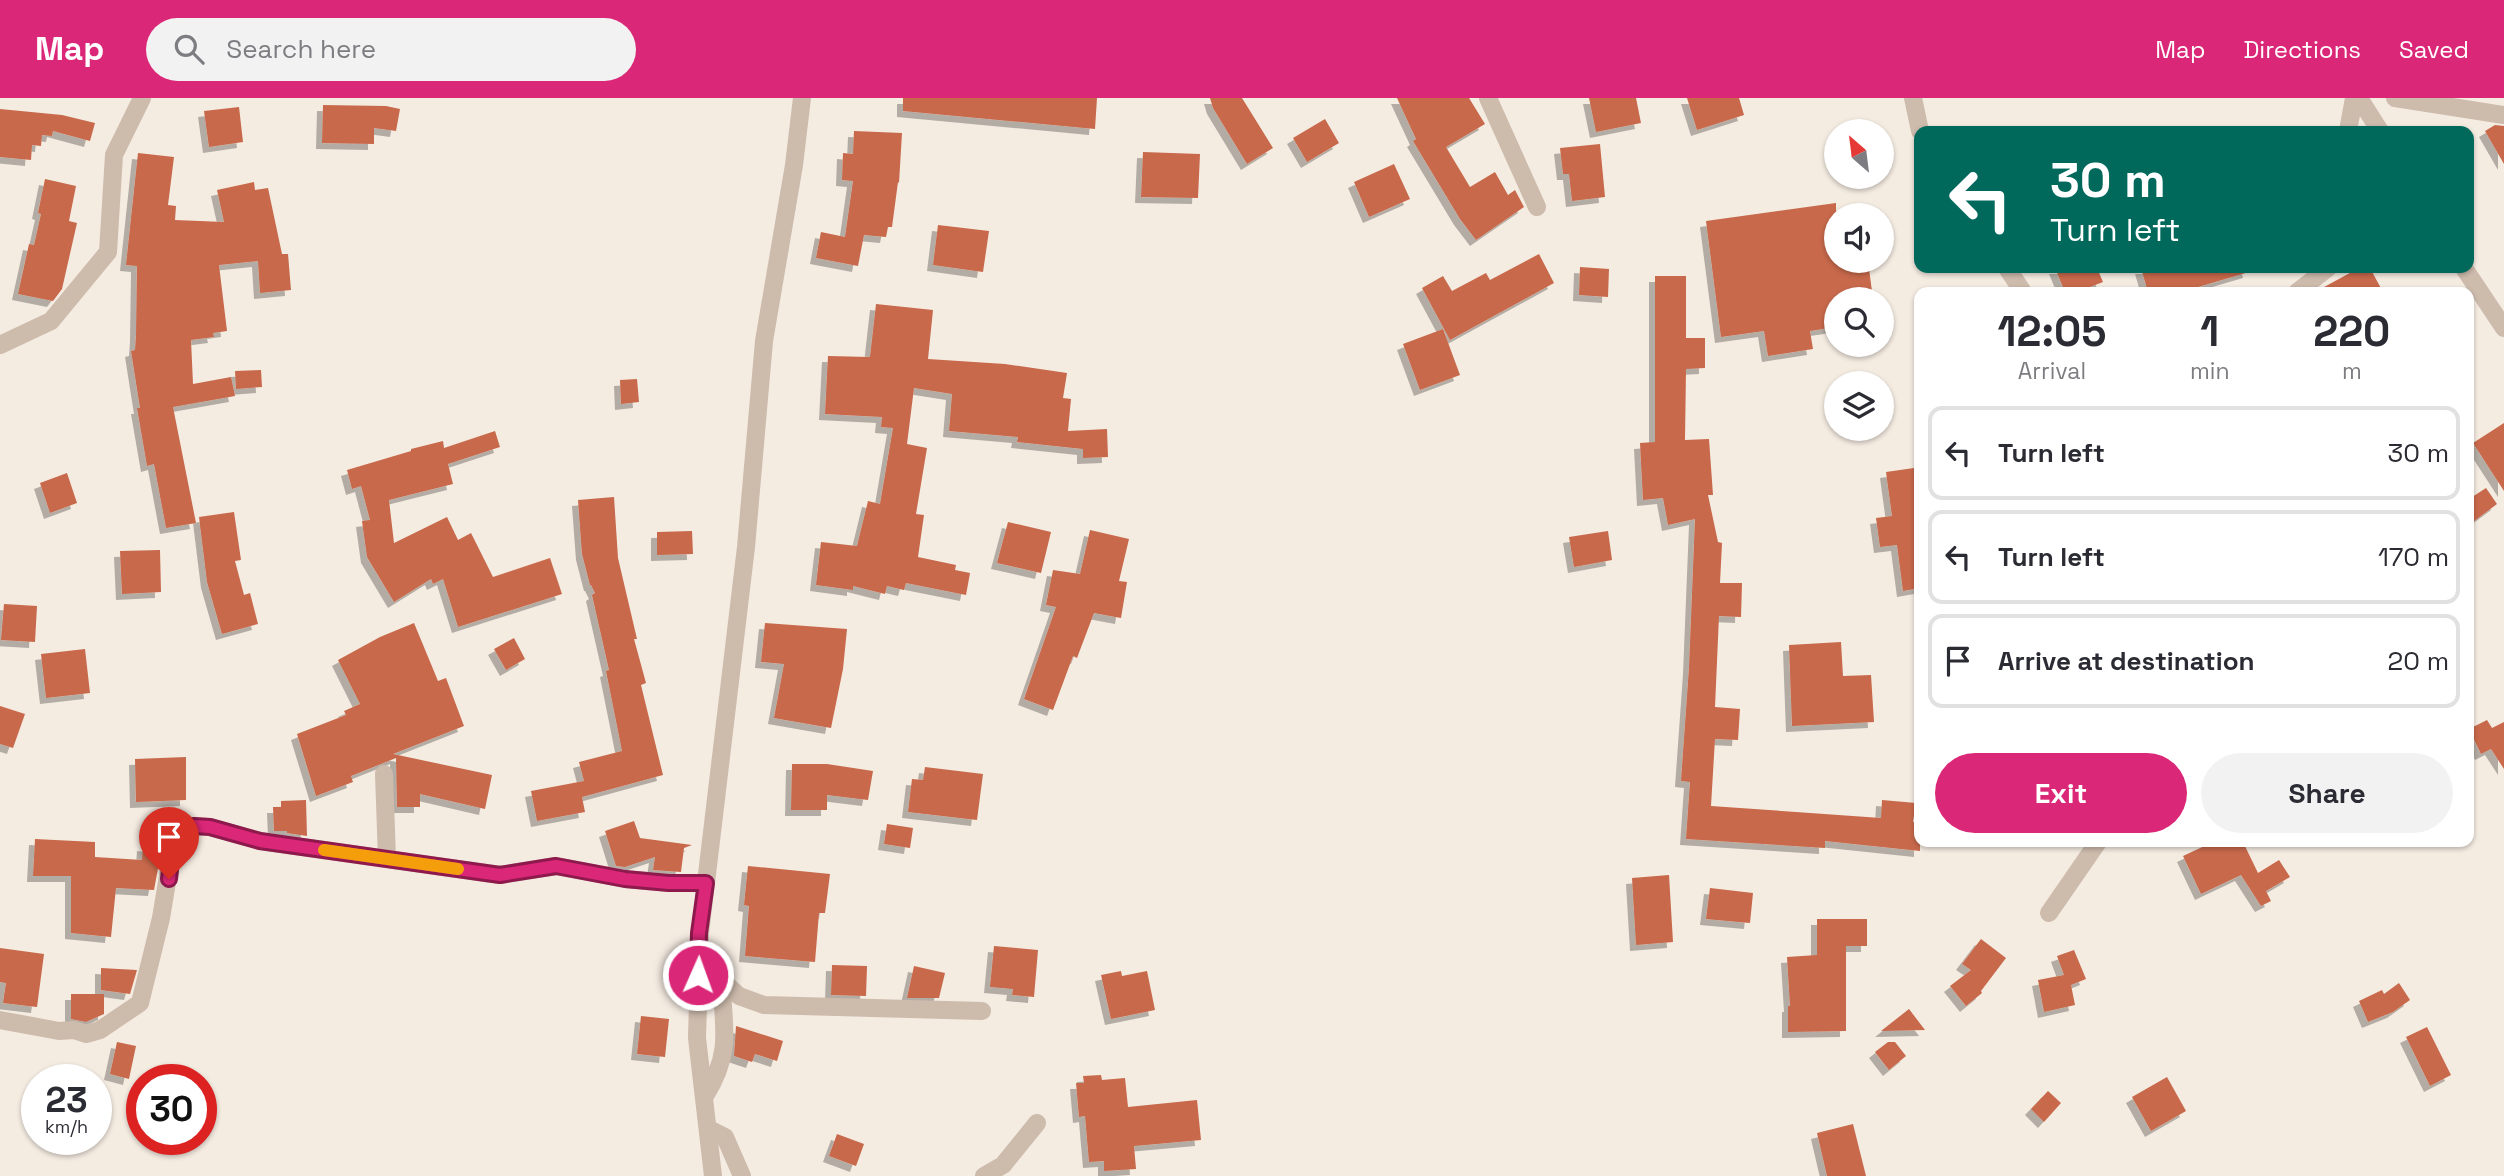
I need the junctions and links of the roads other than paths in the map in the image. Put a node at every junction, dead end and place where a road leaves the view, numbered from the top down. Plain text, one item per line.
1 (142, 98) edge
2 (802, 98) edge
3 (1488, 98) edge
4 (1913, 98) edge
5 (2357, 98) edge
6 (2395, 98) edge
7 (2504, 115) edge
8 (1919, 126) edge
9 (2349, 126) edge
10 (2377, 126) edge
11 (1537, 207) dead end
12 (2322, 273) edge
13 (2467, 273) edge
14 (2303, 287) edge
15 (2504, 328) edge
16 (0, 345) edge
17 (384, 774) dead end
18 (2095, 847) edge
19 (387, 859) junction
20 (706, 883) junction
21 (2049, 913) dead end
22 (699, 959) junction
23 (721, 981) junction
24 (982, 1011) dead end
25 (0, 1020) edge
26 (705, 1096) junction
27 (1037, 1123) dead end
28 (709, 1129) junction
29 (713, 1176) edge
30 (742, 1176) edge
31 (984, 1176) edge

1 - 16 street
2 - 20 street
3 - 11 street
4 - 8 street
5 - 9 street
5 - 10 street
6 - 7 street
12 - 14 street
13 - 15 street
17 - 19 street
18 - 21 street
19 - 20 street
19 - 25 street
20 - 22 street
22 - 23 street
22 - 26 street
23 - 24 street
23 - 26 street
26 - 28 street
27 - 31 street
28 - 29 street
28 - 30 street

